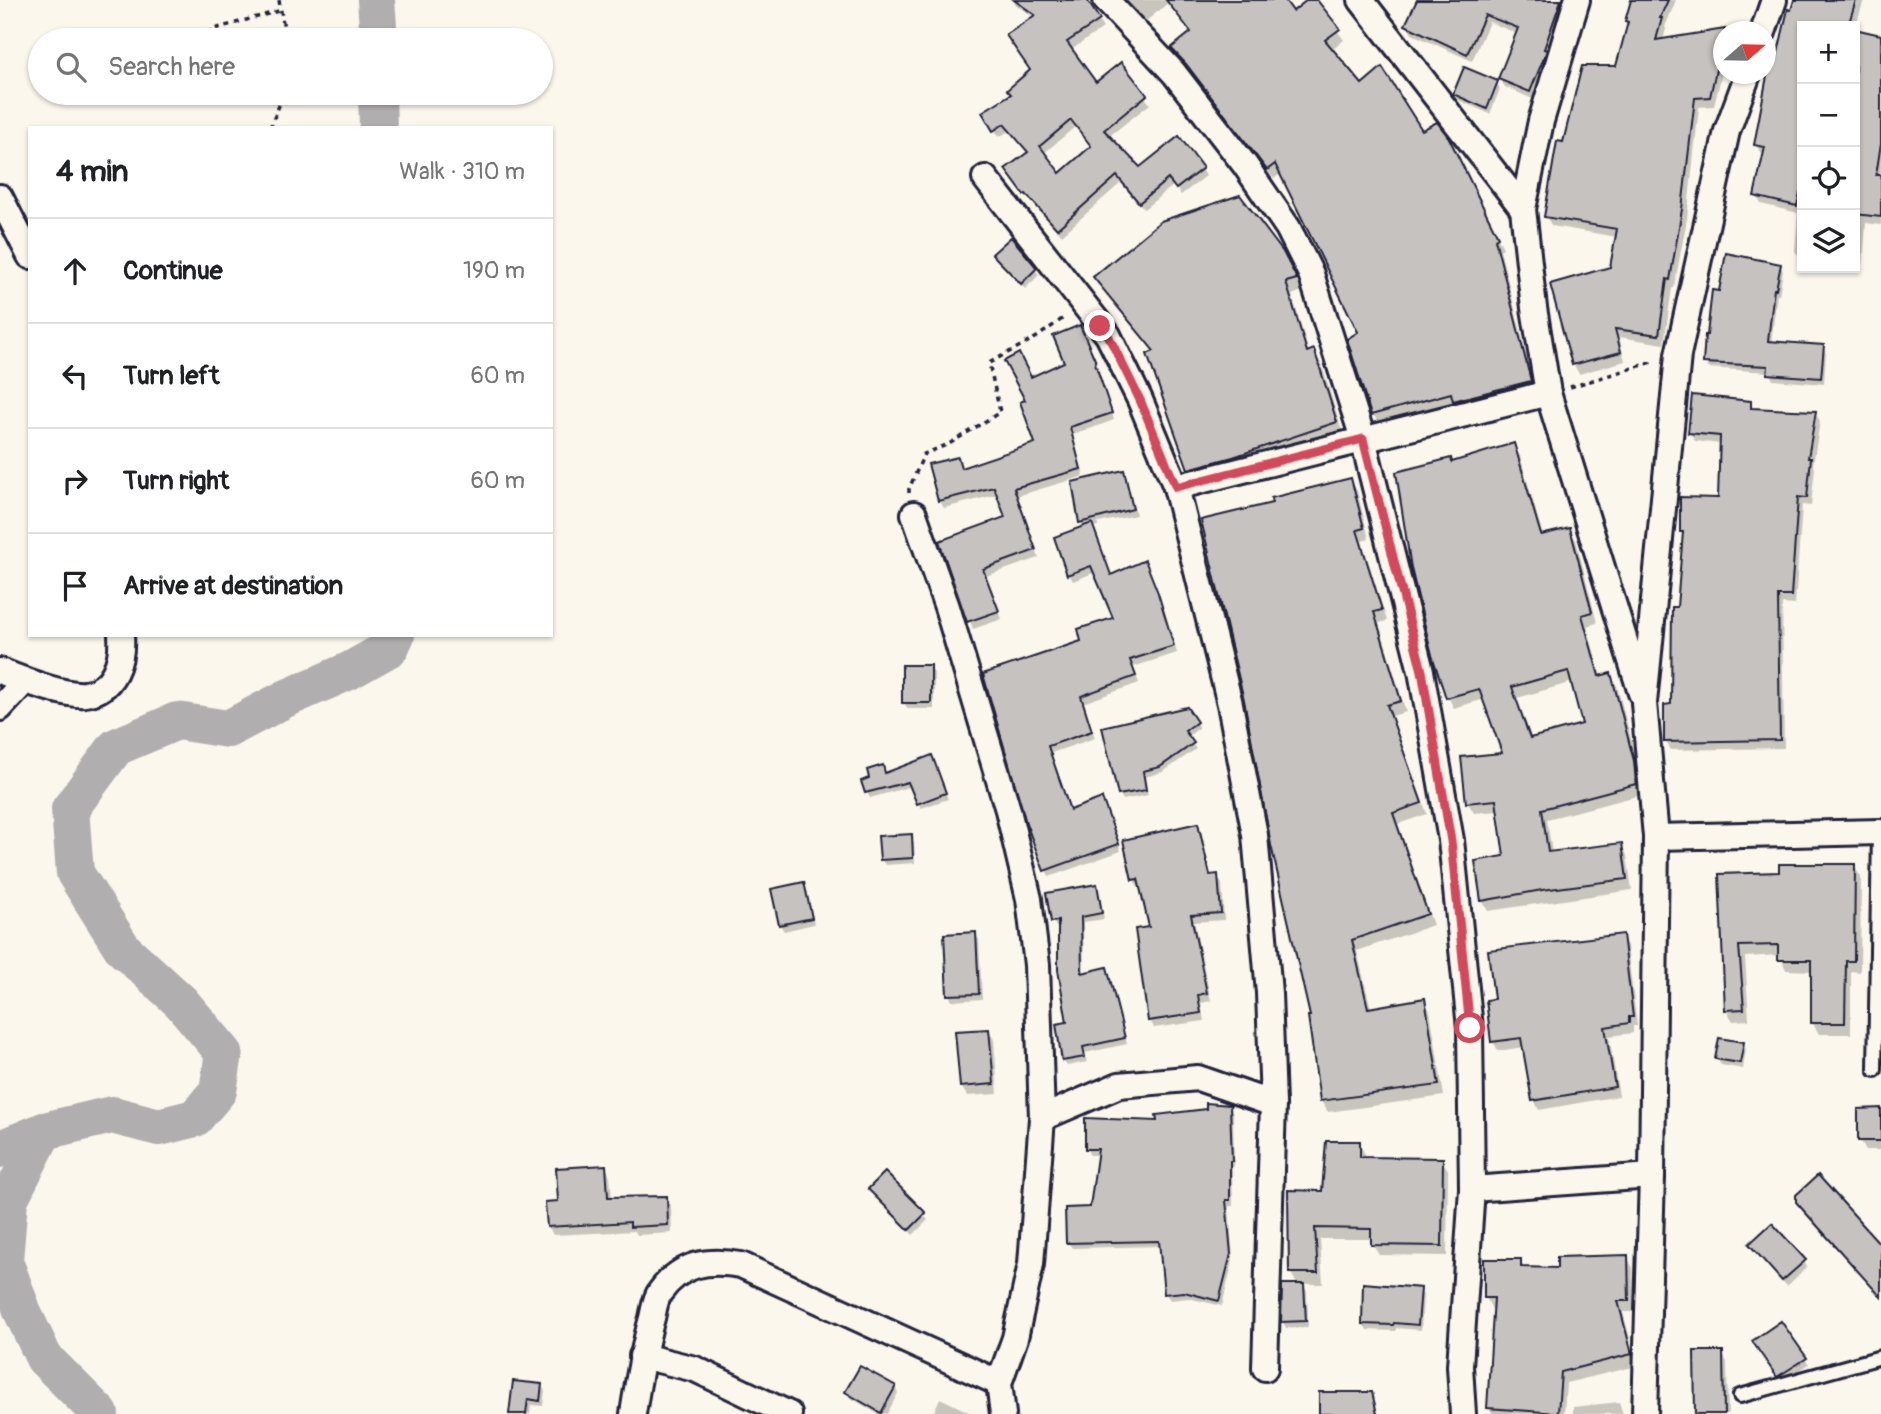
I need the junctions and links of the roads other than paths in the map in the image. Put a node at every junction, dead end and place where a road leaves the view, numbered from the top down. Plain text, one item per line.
1 (1106, 0) edge
2 (1361, 0) edge
3 (1577, 0) edge
4 (1774, 0) edge
5 (1767, 21) edge
6 (1744, 84) edge
7 (985, 178) dead end
8 (0, 197) edge
9 (1523, 209) junction
10 (28, 252) edge
11 (1548, 393) junction
12 (1363, 439) junction
13 (1176, 487) junction
14 (914, 514) road end
15 (121, 637) edge
16 (0, 671) edge
17 (25, 681) junction
18 (1644, 704) junction
19 (0, 708) edge
20 (1880, 832) edge
21 (1656, 837) junction
22 (1875, 1070) dead end
23 (1273, 1104) junction
24 (1042, 1118) junction
25 (1652, 1176) junction
26 (1472, 1189) junction
27 (1880, 1355) edge
28 (642, 1356) junction
29 (1265, 1368) dead end
30 (999, 1383) junction
31 (1741, 1396) dead end
32 (634, 1414) edge
33 (789, 1414) edge
34 (1003, 1414) edge
35 (1463, 1414) edge
36 (1645, 1414) edge

1 - 12 street
2 - 9 street
3 - 9 street
4 - 5 street
6 - 18 street
7 - 13 street
8 - 10 street
9 - 11 street
11 - 12 street
11 - 18 street
12 - 13 street
12 - 26 street
13 - 23 street
14 - 24 street
15 - 17 street
16 - 17 street
17 - 19 street
18 - 21 street
20 - 21 street
20 - 22 lane
21 - 25 street
23 - 24 street
23 - 29 street
24 - 30 street
25 - 26 street
25 - 36 street
26 - 35 street
27 - 31 lane
28 - 30 street
28 - 32 street
28 - 33 street
30 - 34 street

